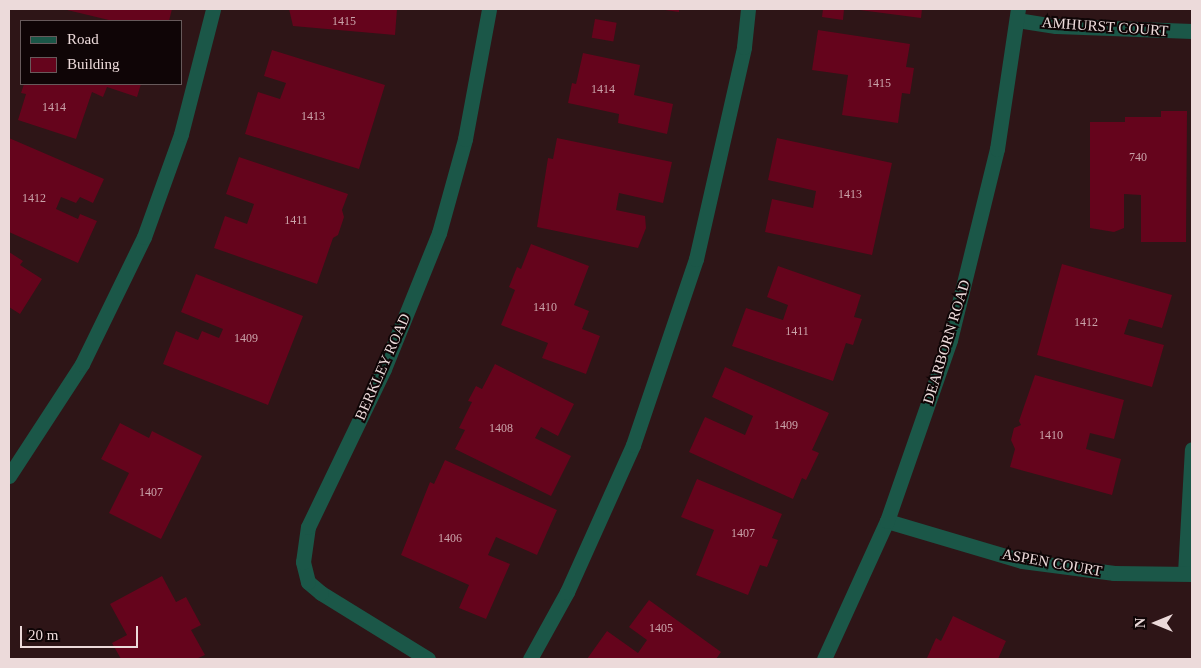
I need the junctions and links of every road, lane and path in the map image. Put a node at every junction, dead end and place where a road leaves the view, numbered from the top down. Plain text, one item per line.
1 (213, 9) edge
2 (489, 9) edge
3 (748, 9) edge
4 (1018, 14) edge
5 (1192, 31) edge
6 (1192, 449) edge
7 (9, 476) edge
8 (887, 521) junction
9 (1188, 574) edge
10 (428, 659) edge
11 (530, 659) edge
12 (824, 659) edge

1 - 7 street
2 - 10 street, BERKLEY ROAD
3 - 11 street
4 - 5 street, AMHURST COURT
4 - 8 street, DEARBORN ROAD
6 - 9 street
8 - 9 street, ASPEN COURT
8 - 12 street, DEARBORN ROAD

